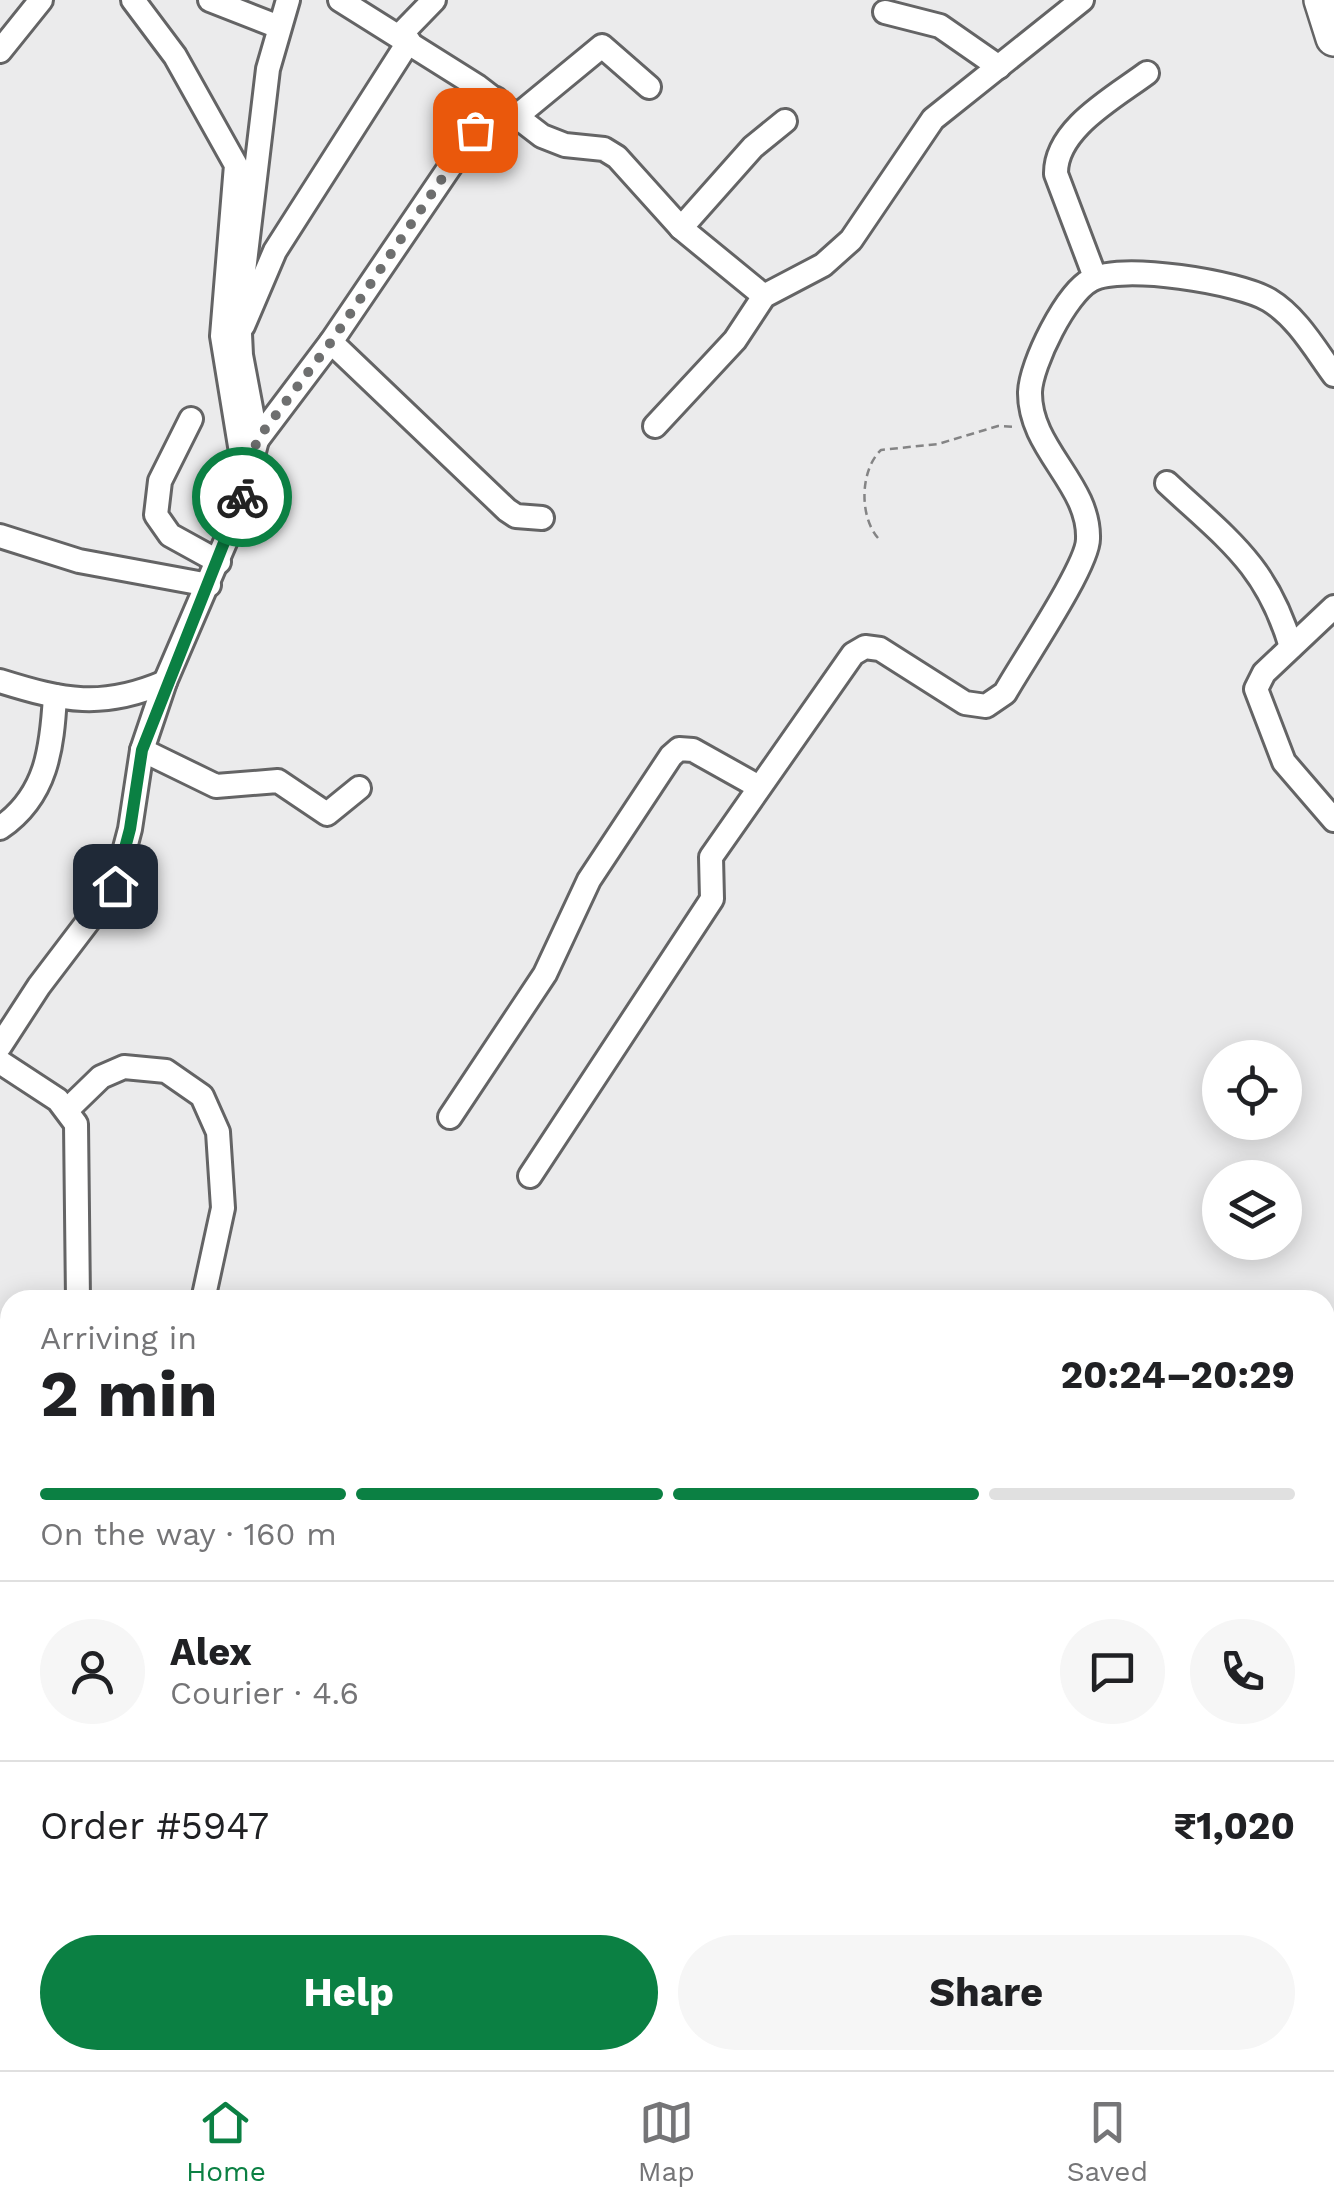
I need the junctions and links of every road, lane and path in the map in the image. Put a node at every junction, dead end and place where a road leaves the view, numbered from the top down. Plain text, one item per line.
1 (41, 0) edge
2 (133, 0) edge
3 (210, 0) edge
4 (288, 0) edge
5 (340, 0) edge
6 (434, 0) edge
7 (1322, 0) edge
8 (1067, 4) edge
9 (885, 12) dead end
10 (278, 27) junction
11 (404, 38) junction
12 (1334, 38) edge
13 (0, 51) edge
14 (999, 66) junction
15 (1147, 73) dead end
16 (649, 87) dead end
17 (496, 99) junction
18 (518, 116) junction
19 (785, 121) dead end
20 (681, 228) junction
21 (1095, 278) junction
22 (764, 296) junction
23 (239, 332) junction
24 (331, 342) junction
25 (1334, 375) edge
26 (191, 419) dead end
27 (655, 426) dead end
28 (1037, 430) junction
29 (257, 440) junction
30 (246, 483) junction
31 (1167, 484) dead end
32 (542, 518) dead end
33 (0, 536) edge
34 (878, 538) dead end
35 (219, 562) junction
36 (208, 585) junction
37 (1334, 606) edge
38 (1291, 647) junction
39 (0, 681) edge
40 (166, 682) junction
41 (55, 696) junction
42 (142, 750) junction
43 (759, 786) junction
44 (359, 788) dead end
45 (1334, 820) edge
46 (0, 828) edge
47 (0, 1046) edge
48 (0, 1062) edge
49 (68, 1109) junction
50 (450, 1118) dead end
51 (530, 1176) dead end
52 (78, 1290) edge
53 (204, 1290) edge

1 - 13 street
2 - 30 street
3 - 10 street
4 - 10 street
5 - 11 street
6 - 11 street
7 - 12 highway
8 - 14 street
9 - 14 street
10 - 23 street
11 - 17 street
11 - 23 street
14 - 22 street
15 - 21 street
16 - 18 street
17 - 18 street
17 - 24 street
18 - 20 street
19 - 20 street
20 - 22 street
21 - 25 street
21 - 28 street
22 - 27 street
23 - 29 street
24 - 29 street
24 - 32 street
26 - 35 street
28 - 34 path
28 - 43 street
29 - 30 street
30 - 35 street
31 - 38 street
33 - 36 street
35 - 36 street
36 - 40 street
37 - 38 street
38 - 45 street
39 - 41 street
40 - 41 street
40 - 42 street
41 - 46 street
42 - 44 street
42 - 47 street
43 - 50 street
43 - 51 street
48 - 49 street
49 - 52 street
49 - 53 street

